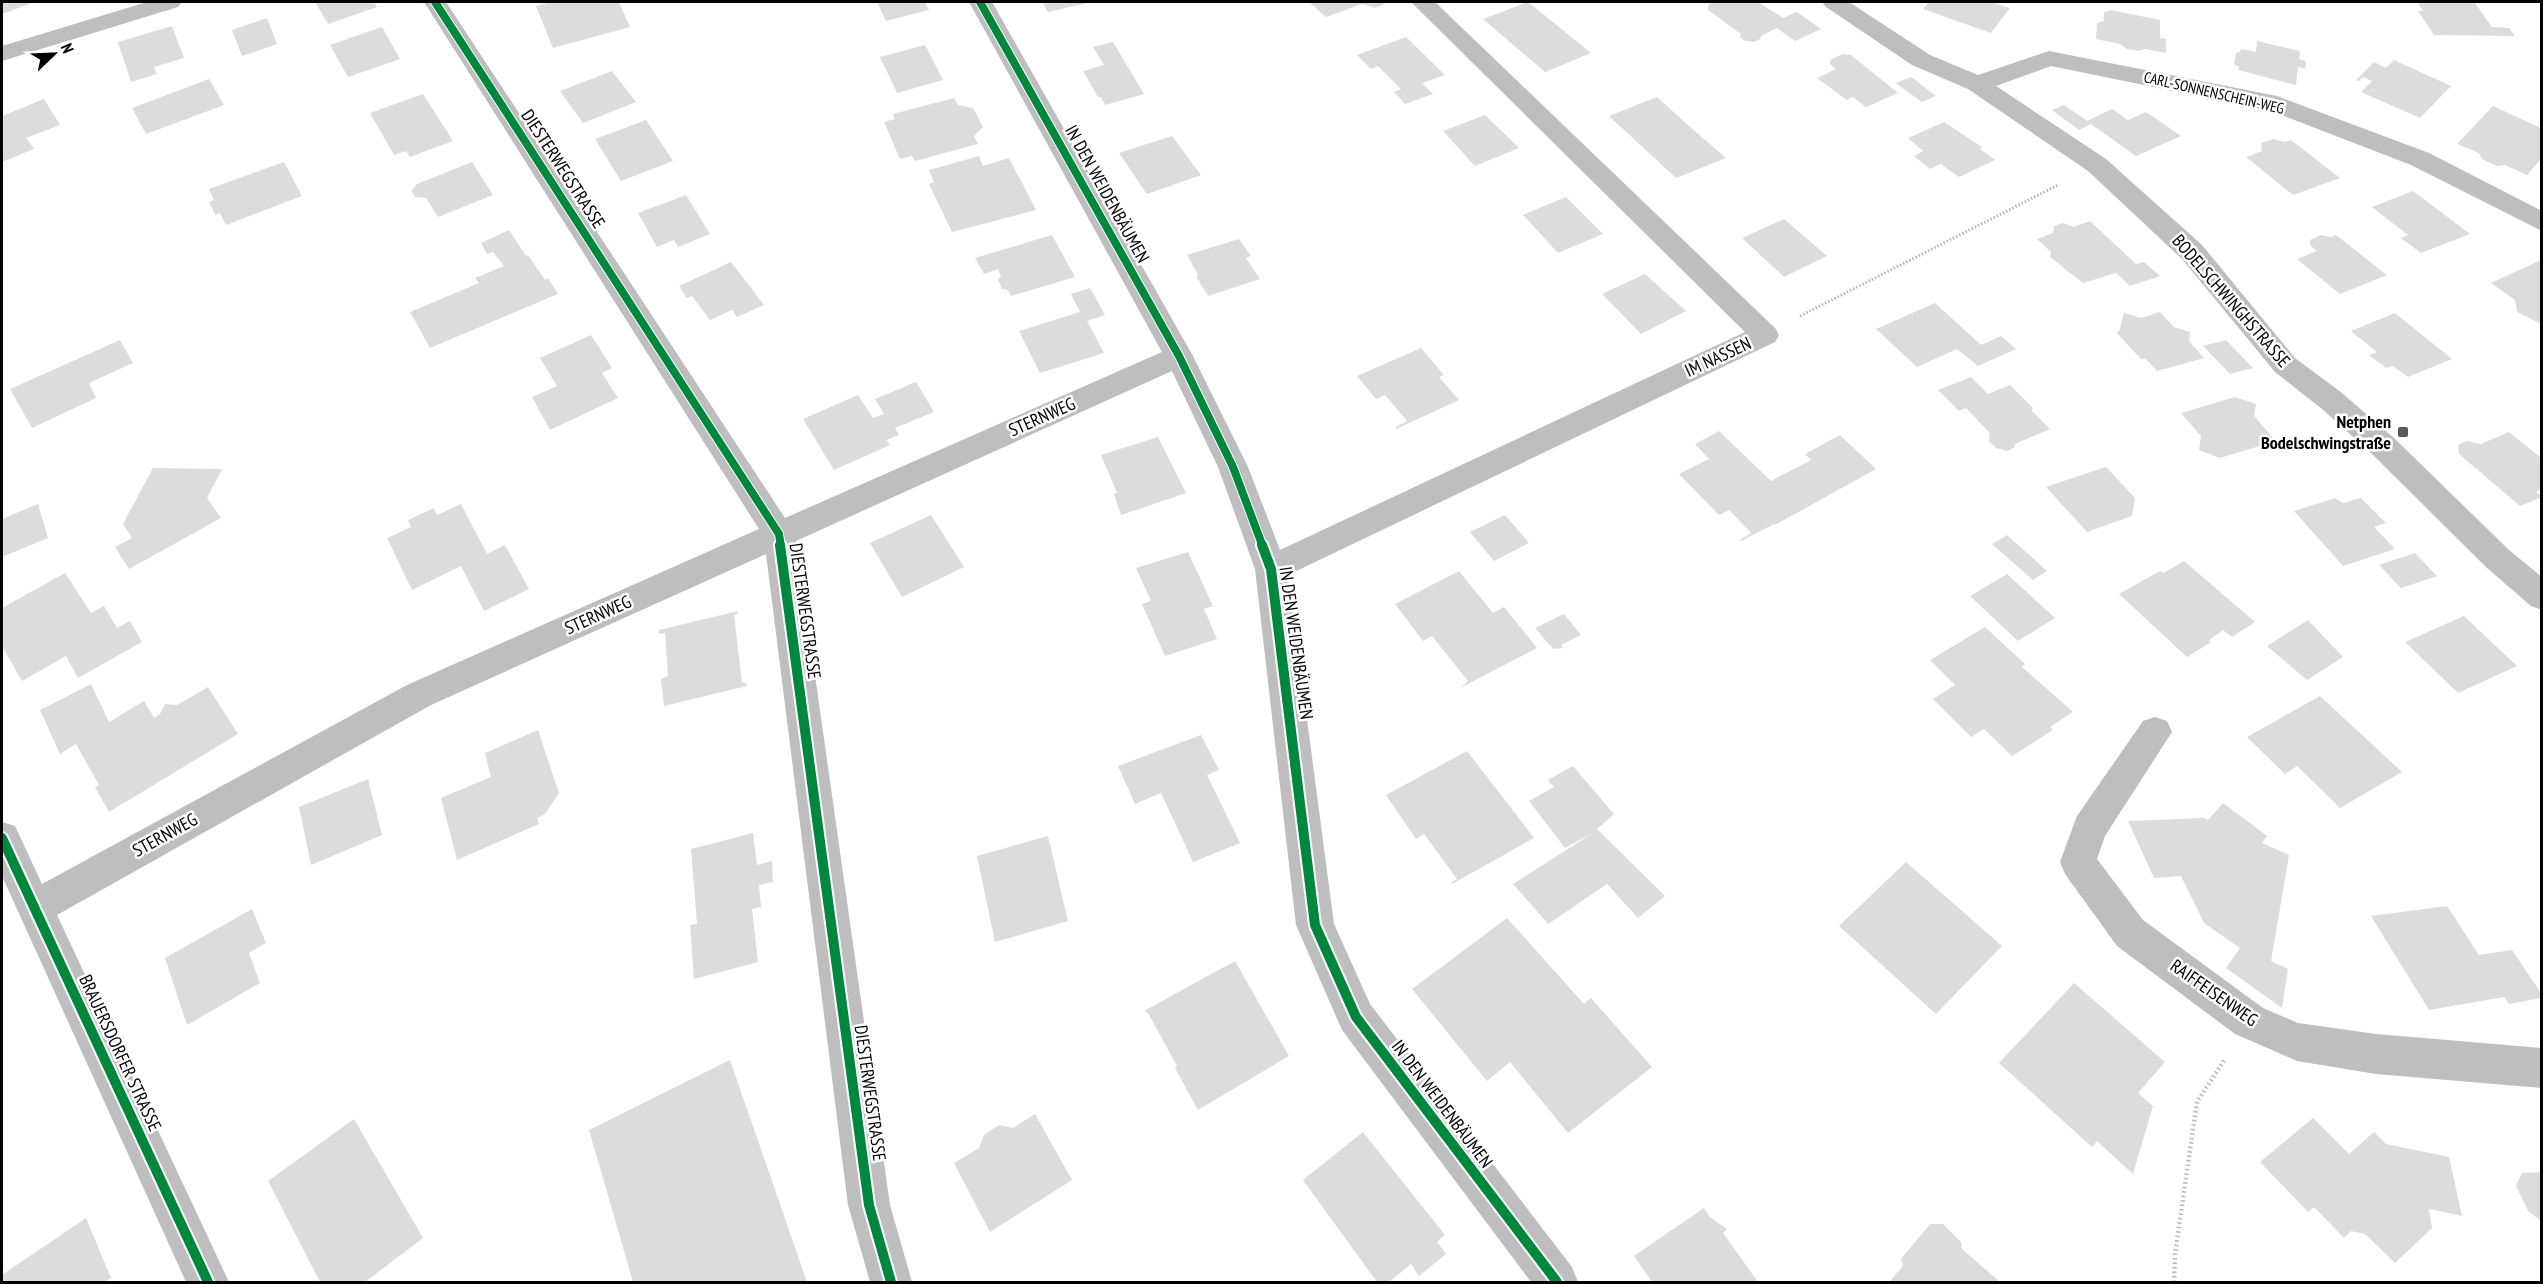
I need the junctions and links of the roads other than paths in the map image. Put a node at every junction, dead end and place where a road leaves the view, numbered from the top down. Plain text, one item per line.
1 (170, 2) edge
2 (435, 2) edge
3 (980, 2) edge
4 (1422, 2) edge
5 (1834, 2) edge
6 (2, 54) edge
7 (1977, 84) junction
8 (2541, 222) edge
9 (1179, 356) junction
10 (778, 534) junction
11 (1271, 569) junction
12 (2541, 597) edge
13 (2155, 732) dead end
14 (2, 838) edge
15 (34, 908) junction
16 (2541, 1068) edge
17 (208, 1282) edge
18 (891, 1282) edge
19 (1557, 1282) edge

1 - 6 street
2 - 10 street, DIESTERWEGSTRASSE
3 - 9 street, IN DEN WEIDENBÄUMEN
4 - 11 street, IM NASSEN
5 - 7 street, BODELSCHWINGHSTRASSE
7 - 8 street, CARL-SONNENSCHEIN-WEG
7 - 12 street, BODELSCHWINGHSTRASSE
9 - 10 street, STERNWEG
9 - 11 street, IN DEN WEIDENBÄUMEN
10 - 15 street, STERNWEG
10 - 18 street, DIESTERWEGSTRASSE
11 - 19 street, IN DEN WEIDENBÄUMEN
13 - 16 street, RAIFFEISENWEG
14 - 15 street, BRAUERSDORFER STRASSE
15 - 17 street, BRAUERSDORFER STRASSE

